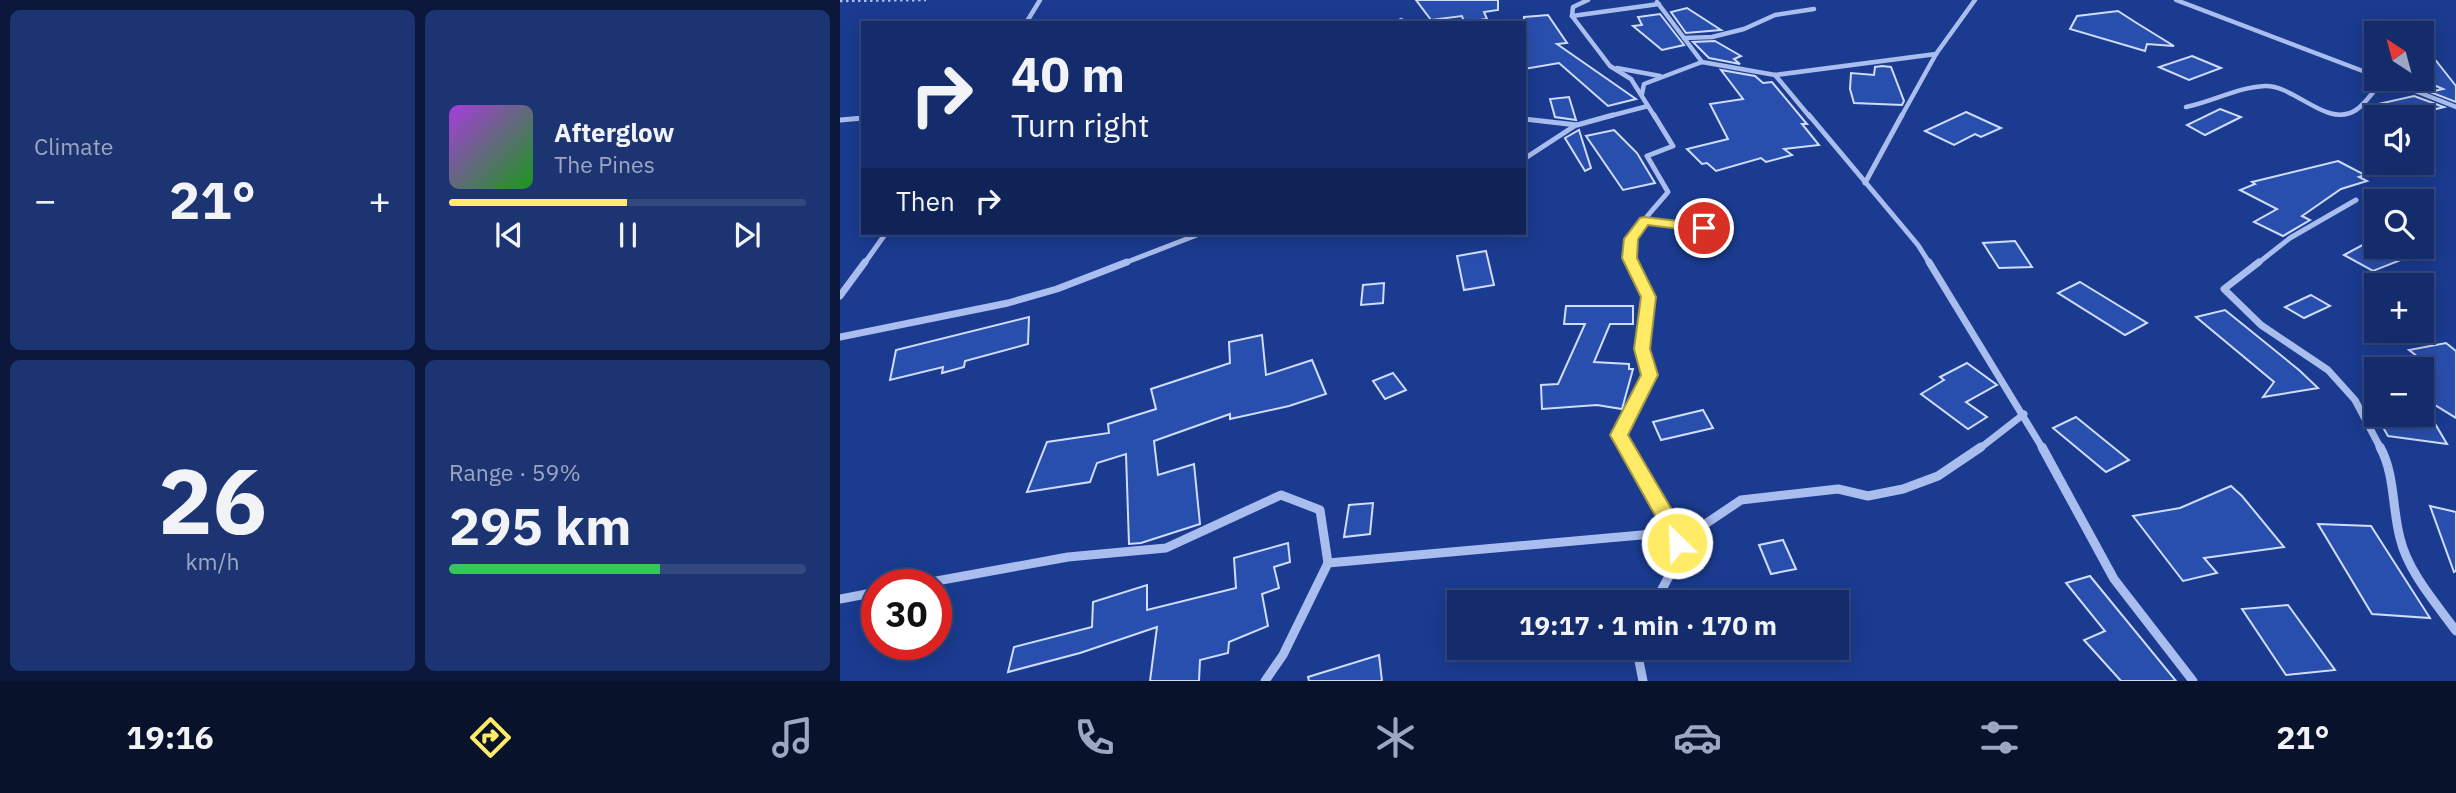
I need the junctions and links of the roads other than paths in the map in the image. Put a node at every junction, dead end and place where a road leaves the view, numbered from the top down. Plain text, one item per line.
1 (1040, 0) edge
2 (1588, 0) edge
3 (1975, 0) edge
4 (2176, 0) edge
5 (1656, 2) edge
6 (1814, 9) dead end
7 (1572, 16) junction
8 (1027, 21) edge
9 (1684, 38) junction
10 (1936, 54) junction
11 (1702, 62) junction
12 (1610, 66) junction
13 (2364, 71) edge
14 (1774, 75) junction
15 (1664, 77) junction
16 (2374, 91) edge
17 (2415, 91) edge
18 (1643, 98) junction
19 (1648, 106) junction
20 (2186, 107) dead end
21 (2456, 107) edge
22 (861, 118) edge
23 (1526, 119) edge
24 (840, 120) edge
25 (1577, 125) junction
26 (1526, 158) edge
27 (1865, 183) junction
28 (2356, 200) dead end
29 (1644, 221) junction
30 (1704, 228) dead end
31 (885, 235) edge
32 (1197, 235) edge
33 (840, 296) edge
34 (840, 337) edge
35 (2024, 414) junction
36 (1675, 532) junction
37 (1677, 543) junction
38 (1328, 563) junction
39 (952, 578) edge
40 (1661, 590) edge
41 (861, 595) edge
42 (840, 599) edge
43 (2456, 631) edge
44 (1639, 660) edge
45 (1265, 681) edge
46 (1643, 681) edge
47 (2193, 681) edge

1 - 8 street
2 - 7 street
3 - 10 street
4 - 13 street
5 - 7 street
5 - 9 street
6 - 9 street
7 - 12 street
9 - 11 street
10 - 14 street
10 - 27 street
11 - 14 street
11 - 15 street
12 - 15 street
12 - 18 street
14 - 27 street
15 - 18 street
16 - 20 street
17 - 21 street
18 - 19 street
19 - 25 street
19 - 29 street
22 - 24 street
23 - 25 street
25 - 26 street
27 - 35 street
28 - 43 street
29 - 30 street
29 - 36 street
31 - 33 street
32 - 34 street
35 - 37 street
35 - 47 street
36 - 37 street
36 - 38 street
37 - 40 street
38 - 39 street
38 - 45 street
41 - 42 street
44 - 46 street

